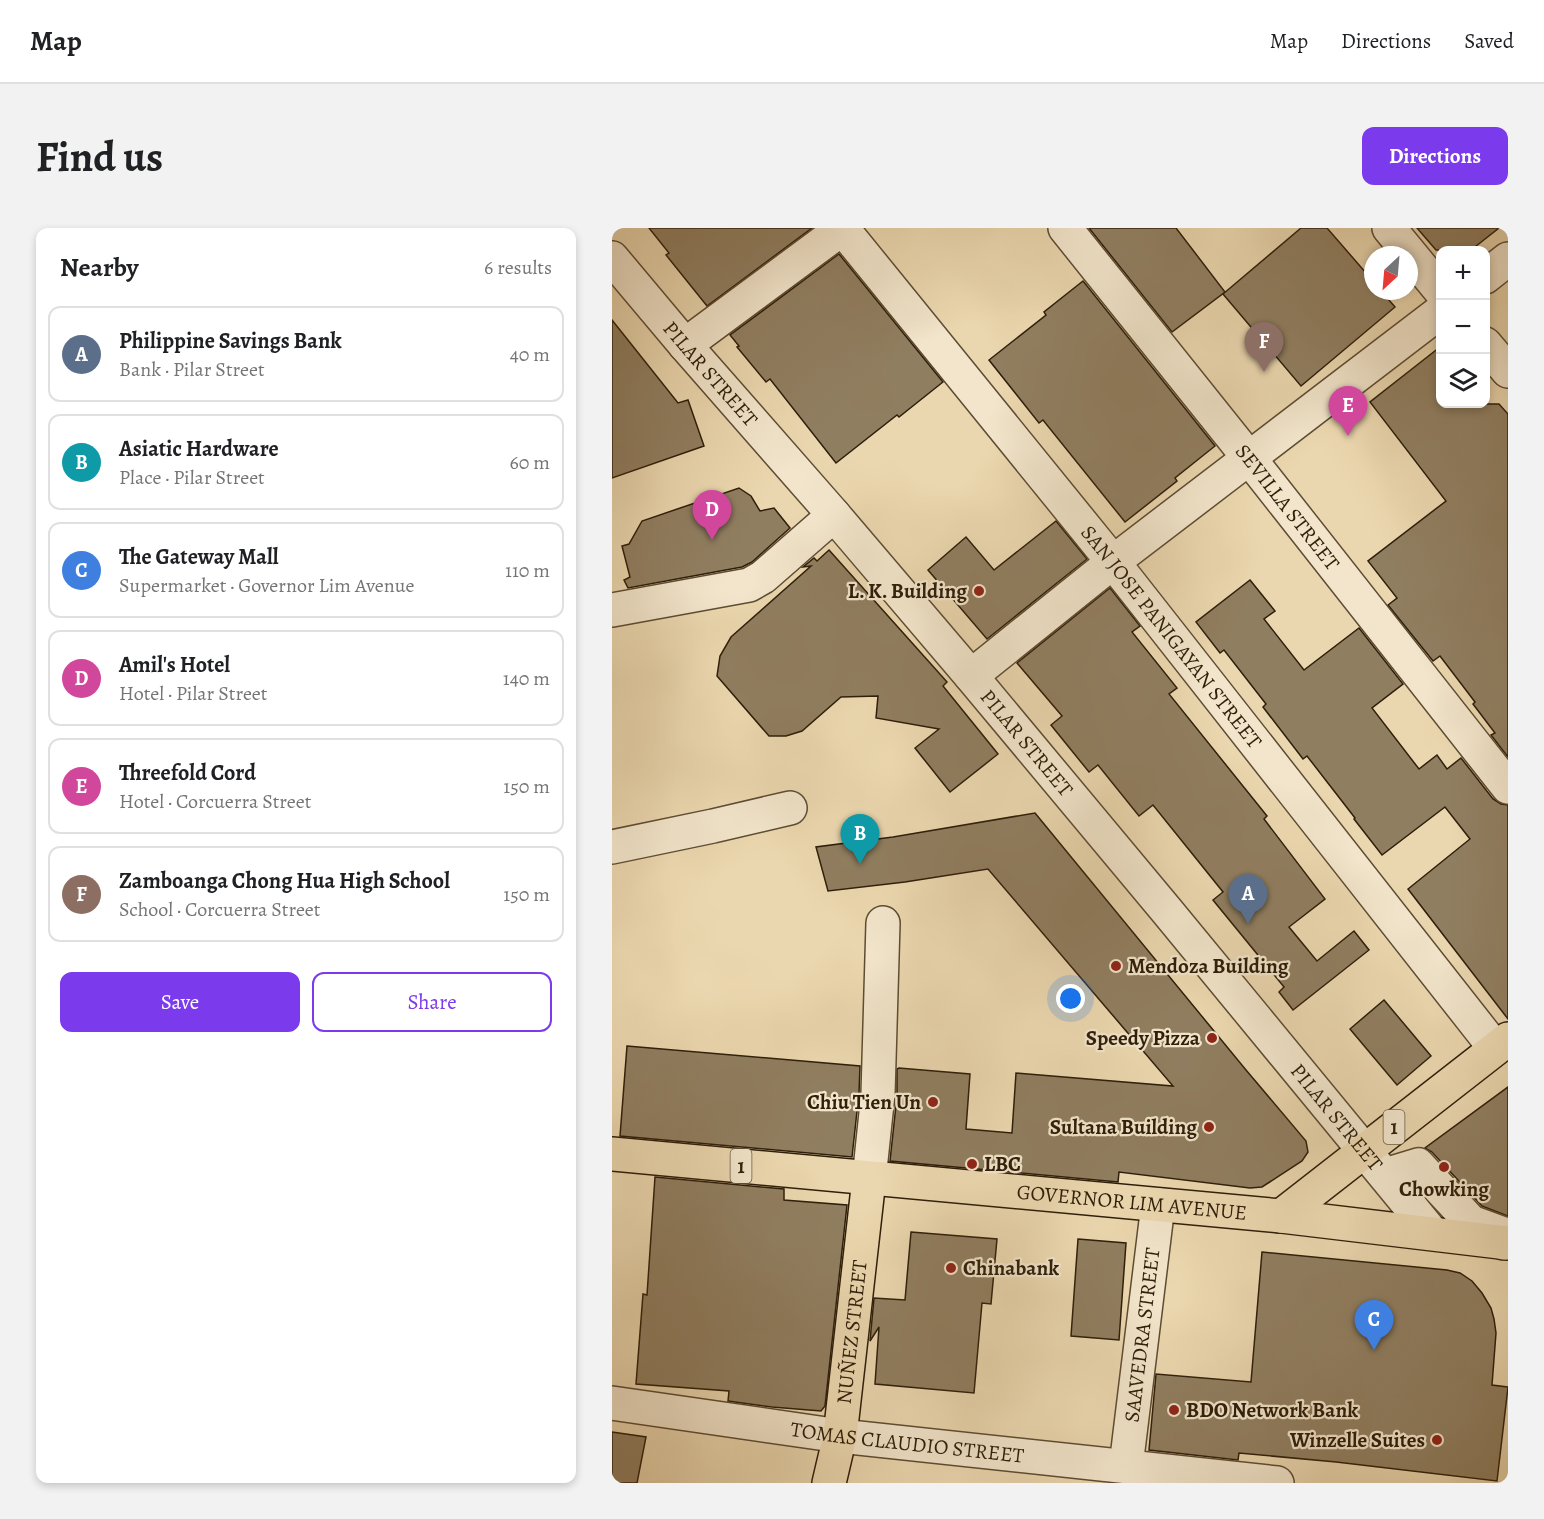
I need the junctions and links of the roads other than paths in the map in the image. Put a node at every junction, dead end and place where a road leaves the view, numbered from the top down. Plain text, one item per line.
1 (843, 228) edge
2 (1065, 228) edge
3 (1389, 228) edge
4 (612, 258) edge
5 (1508, 259) edge
6 (1490, 273) edge
7 (1436, 285) edge
8 (1436, 315) edge
9 (686, 345) junction
10 (1490, 350) edge
11 (1508, 371) edge
12 (1248, 458) junction
13 (834, 515) junction
14 (1113, 562) junction
15 (612, 610) edge
16 (971, 676) junction
17 (1508, 788) edge
18 (790, 808) dead end
19 (612, 847) edge
20 (883, 923) dead end
21 (1502, 1044) edge
22 (612, 1154) edge
23 (1375, 1163) junction
24 (869, 1179) junction
25 (1158, 1205) junction
26 (1281, 1216) junction
27 (1432, 1233) junction
28 (1506, 1243) edge
29 (612, 1403) edge
30 (840, 1436) junction
31 (1126, 1466) junction
32 (1069, 1471) edge
33 (829, 1483) edge
34 (1277, 1483) edge

1 - 9 street
1 - 14 street, SAN JOSE PANIGAYAN STREET
2 - 12 street, SEVILLA STREET
3 - 7 street
4 - 9 street, PILAR STREET
5 - 6 street
8 - 12 street
9 - 13 street, PILAR STREET
10 - 11 street
12 - 14 street
12 - 17 street, SEVILLA STREET
13 - 15 street
13 - 16 street, PILAR STREET
14 - 16 street
14 - 21 street, SAN JOSE PANIGAYAN STREET
16 - 23 street, PILAR STREET
18 - 19 street
20 - 24 street
21 - 23 main road, 1
22 - 24 main road, GOVERNOR LIM AVENUE / 1
23 - 26 main road, 1
23 - 27 street, PILAR STREET
23 - 28 street
24 - 25 main road, GOVERNOR LIM AVENUE / 1
24 - 30 main road, NUÑEZ STREET
25 - 26 main road, GOVERNOR LIM AVENUE / 1
25 - 31 street, SAAVEDRA STREET
26 - 27 main road, GOVERNOR LIM AVENUE
27 - 28 main road, GOVERNOR LIM AVENUE
29 - 30 street, TOMAS CLAUDIO STREET
30 - 32 street, TOMAS CLAUDIO STREET
30 - 33 main road, NUÑEZ STREET
31 - 32 street, TOMAS CLAUDIO STREET
31 - 34 street, TOMAS CLAUDIO STREET

